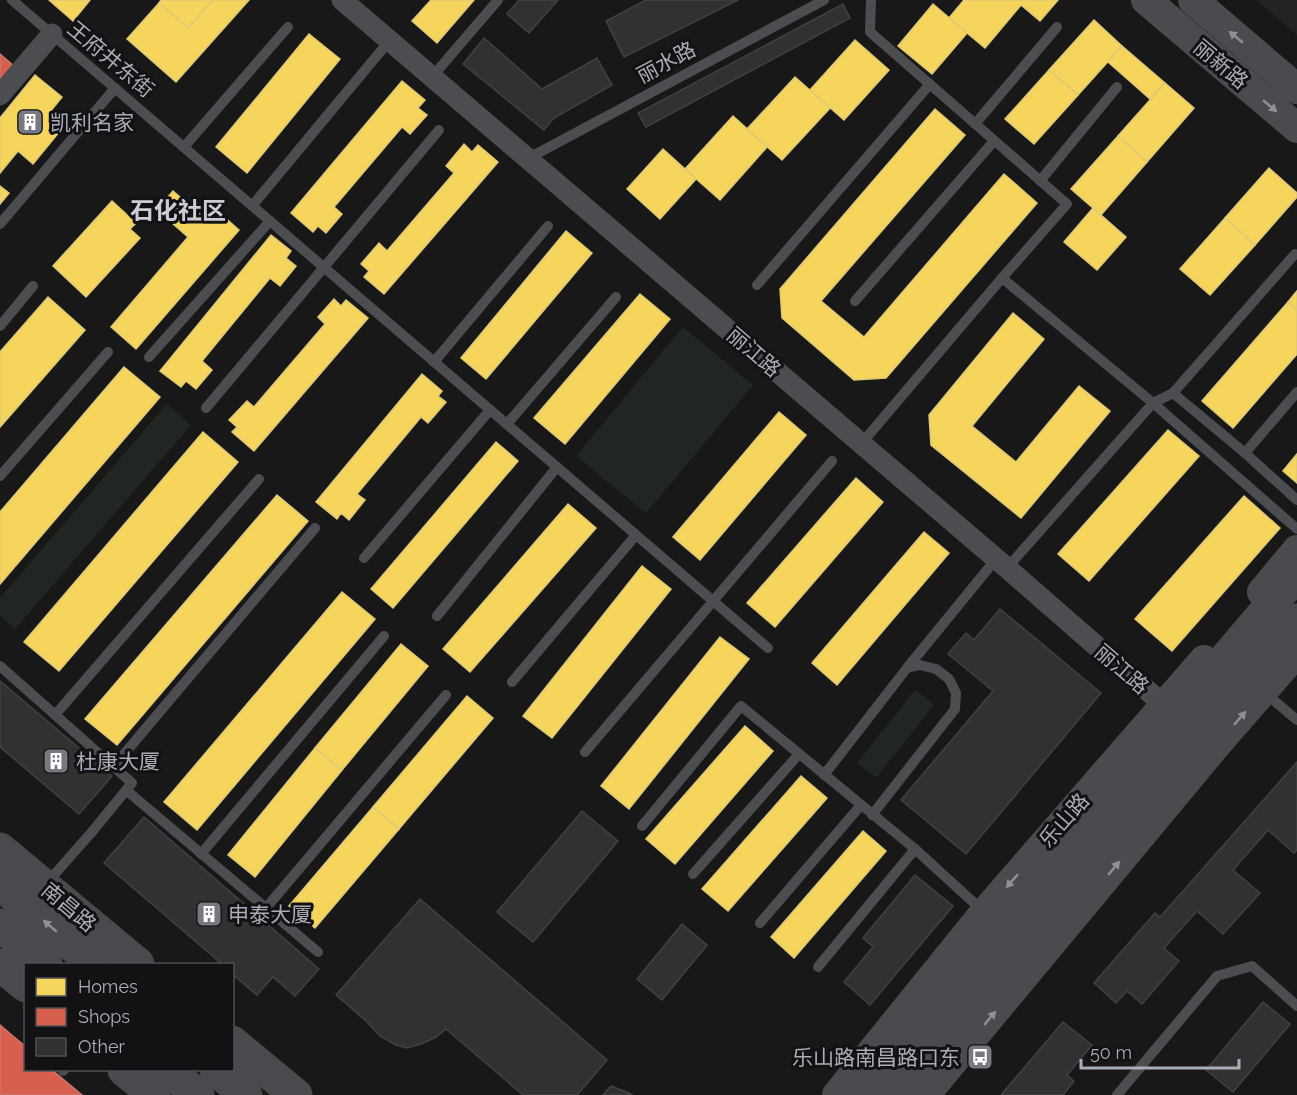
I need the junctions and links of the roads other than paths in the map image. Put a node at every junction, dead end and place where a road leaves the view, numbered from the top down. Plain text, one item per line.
1 (12, 0) edge
2 (342, 0) edge
3 (498, 0) edge
4 (824, 0) edge
5 (871, 0) edge
6 (1146, 0) edge
7 (1193, 0) edge
8 (288, 27) dead end
9 (1057, 27) dead end
10 (52, 34) junction
11 (390, 40) junction
12 (432, 77) junction
13 (930, 84) junction
14 (1117, 87) dead end
15 (115, 88) junction
16 (1297, 88) edge
17 (0, 95) edge
18 (975, 124) junction
19 (1297, 128) edge
20 (439, 130) dead end
21 (994, 141) junction
22 (184, 147) junction
23 (528, 159) junction
24 (1041, 181) junction
25 (252, 206) junction
26 (270, 221) junction
27 (0, 224) edge
28 (548, 226) dead end
29 (1295, 254) dead end
30 (324, 267) junction
31 (1002, 278) junction
32 (757, 285) dead end
33 (33, 286) dead end
34 (616, 297) dead end
35 (855, 301) dead end
36 (0, 326) edge
37 (108, 352) dead end
38 (150, 357) dead end
39 (434, 362) junction
40 (1297, 392) edge
41 (1173, 393) junction
42 (1153, 403) junction
43 (206, 408) dead end
44 (490, 410) junction
45 (507, 424) junction
46 (861, 444) junction
47 (1245, 453) junction
48 (832, 461) dead end
49 (557, 467) junction
50 (0, 476) edge
51 (259, 479) dead end
52 (1297, 500) edge
53 (315, 528) dead end
54 (1297, 529) edge
55 (636, 535) junction
56 (1297, 550) edge
57 (364, 558) dead end
58 (1001, 564) junction
59 (1297, 574) edge
60 (1297, 587) edge
61 (713, 601) junction
62 (1297, 609) edge
63 (437, 616) dead end
64 (1297, 620) edge
65 (384, 636) dead end
66 (768, 648) dead end
67 (1297, 652) edge
68 (0, 666) edge
69 (907, 668) junction
70 (1238, 669) junction
71 (512, 682) dead end
72 (446, 695) dead end
73 (1164, 705) junction
74 (55, 715) junction
75 (1297, 720) edge
76 (585, 752) dead end
77 (799, 754) junction
78 (114, 766) junction
79 (824, 775) junction
80 (126, 790) junction
81 (861, 805) junction
82 (872, 814) junction
83 (642, 826) dead end
84 (0, 849) edge
85 (915, 849) junction
86 (201, 854) junction
87 (693, 874) dead end
88 (0, 884) edge
89 (44, 886) junction
90 (266, 908) junction
91 (984, 912) junction
92 (760, 922) dead end
93 (0, 925) edge
94 (318, 952) dead end
95 (45, 963) edge
96 (93, 963) edge
97 (137, 963) edge
98 (0, 965) edge
99 (818, 967) dead end
100 (24, 984) edge
101 (1297, 1006) edge
102 (234, 1045) edge
103 (125, 1071) edge
104 (173, 1071) edge
105 (211, 1079) edge
106 (263, 1086) edge
107 (154, 1095) edge
108 (246, 1095) edge
109 (296, 1095) edge
110 (837, 1095) edge
111 (858, 1095) edge
112 (866, 1095) edge
113 (886, 1095) edge
114 (895, 1095) edge
115 (925, 1095) edge
116 (1117, 1095) edge

1 - 10 lane, 王府井东街
2 - 11 street, 丽江路
3 - 12 lane
4 - 23 lane, 丽水路
5 - 13 lane
6 -> 19 main road, 丽新路
16 -> 7 main road, 丽新路
8 - 22 lane
9 - 18 lane
10 - 15 lane, 王府井东街
10 - 17 street
11 - 12 street, 丽江路
11 - 25 lane
12 - 23 street, 丽江路
13 - 18 lane
13 - 32 lane
14 - 24 lane
15 - 22 lane, 王府井东街
15 - 27 lane
18 - 21 lane
20 - 30 lane
21 - 24 lane
21 - 35 lane
22 - 25 lane, 王府井东街
23 - 46 street, 丽江路
24 - 31 lane
25 - 26 lane, 王府井东街
26 - 30 lane, 王府井东街
26 - 38 lane
28 - 39 lane
29 - 41 lane
30 - 39 lane, 王府井东街
30 - 43 lane
31 - 42 lane
31 - 46 lane
33 - 36 lane
34 - 45 lane
37 - 50 lane
39 - 44 lane, 王府井东街
40 - 47 lane
41 - 42 lane
41 - 47 lane
42 - 54 lane
42 - 58 lane
44 - 45 lane, 王府井东街
44 - 57 lane
45 - 49 lane, 王府井东街
46 - 58 street, 丽江路
47 - 52 lane
48 - 61 lane
49 - 55 lane, 王府井东街
49 - 63 lane
51 - 74 lane
53 - 78 lane
55 - 61 lane, 王府井东街
55 - 71 lane
56 - 70 main road, 乐山路
58 - 69 lane
58 - 73 street, 丽江路
59 - 111 main road, bridge
60 - 70 main road, 乐山路
61 - 66 lane, 王府井东街
61 - 76 lane
62 - 70 main road, 乐山路
64 - 114 main road, bridge
65 - 86 lane
67 - 70 main road, 乐山路
68 - 74 lane
69 - 79 lane
69 - 82 lane
70 - 73 main road, 乐山路
70 - 75 lane
70 - 112 main road, 乐山路
70 - 113 main road, 乐山路
115 -> 70 main road, 乐山路
72 - 90 lane
73 -> 91 main road, 乐山路
74 - 78 lane
77 - 79 lane
77 - 83 lane
77 - 87 lane
78 - 80 lane
79 - 81 lane
80 - 86 lane
80 - 89 lane
81 - 82 lane
81 - 92 lane
82 - 85 lane
84 - 89 main road, 南昌路
85 - 91 lane
85 - 99 lane
86 - 90 lane
96 -> 88 main road, 南昌路
89 - 97 main road, 南昌路
90 - 94 lane
91 - 110 main road, 乐山路
93 - 95 main road
98 - 100 main road
101 - 116 lane
102 - 106 main road
103 - 107 main road
104 - 105 main road
105 - 106 main road
105 - 108 main road
106 - 109 main road

